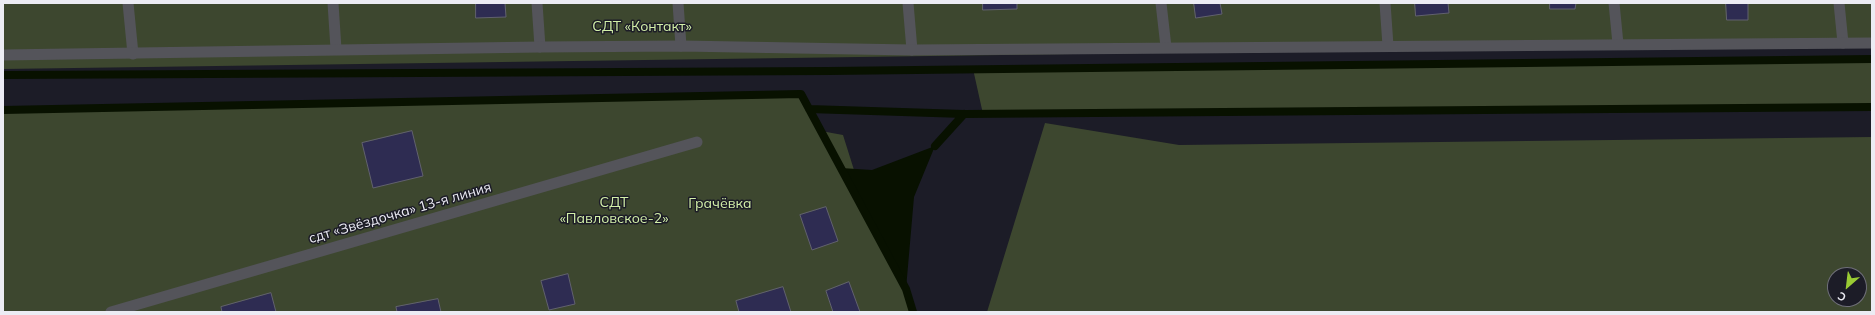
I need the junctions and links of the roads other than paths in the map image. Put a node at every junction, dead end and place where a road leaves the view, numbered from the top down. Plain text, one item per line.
1 (128, 3) edge
2 (333, 3) edge
3 (537, 3) edge
4 (678, 3) edge
5 (908, 3) edge
6 (1161, 3) edge
7 (1385, 3) edge
8 (1614, 3) edge
9 (1839, 3) edge
10 (1843, 43) junction
11 (1872, 43) edge
12 (1618, 44) junction
13 (681, 46) junction
14 (1388, 46) junction
15 (540, 47) junction
16 (1166, 47) junction
17 (336, 49) junction
18 (912, 50) junction
19 (133, 54) junction
20 (3, 55) edge
21 (697, 142) dead end
22 (111, 312) edge

1 - 19 street
2 - 17 street
3 - 15 street
4 - 13 street
5 - 18 street
6 - 16 street
7 - 14 street
8 - 12 street
9 - 10 street
10 - 11 street
10 - 12 street
12 - 14 street
13 - 15 street
13 - 18 street
14 - 16 street
15 - 17 street
16 - 18 street
17 - 19 street
19 - 20 street
21 - 22 street, сдт «Звёздочка» 13-я линия

